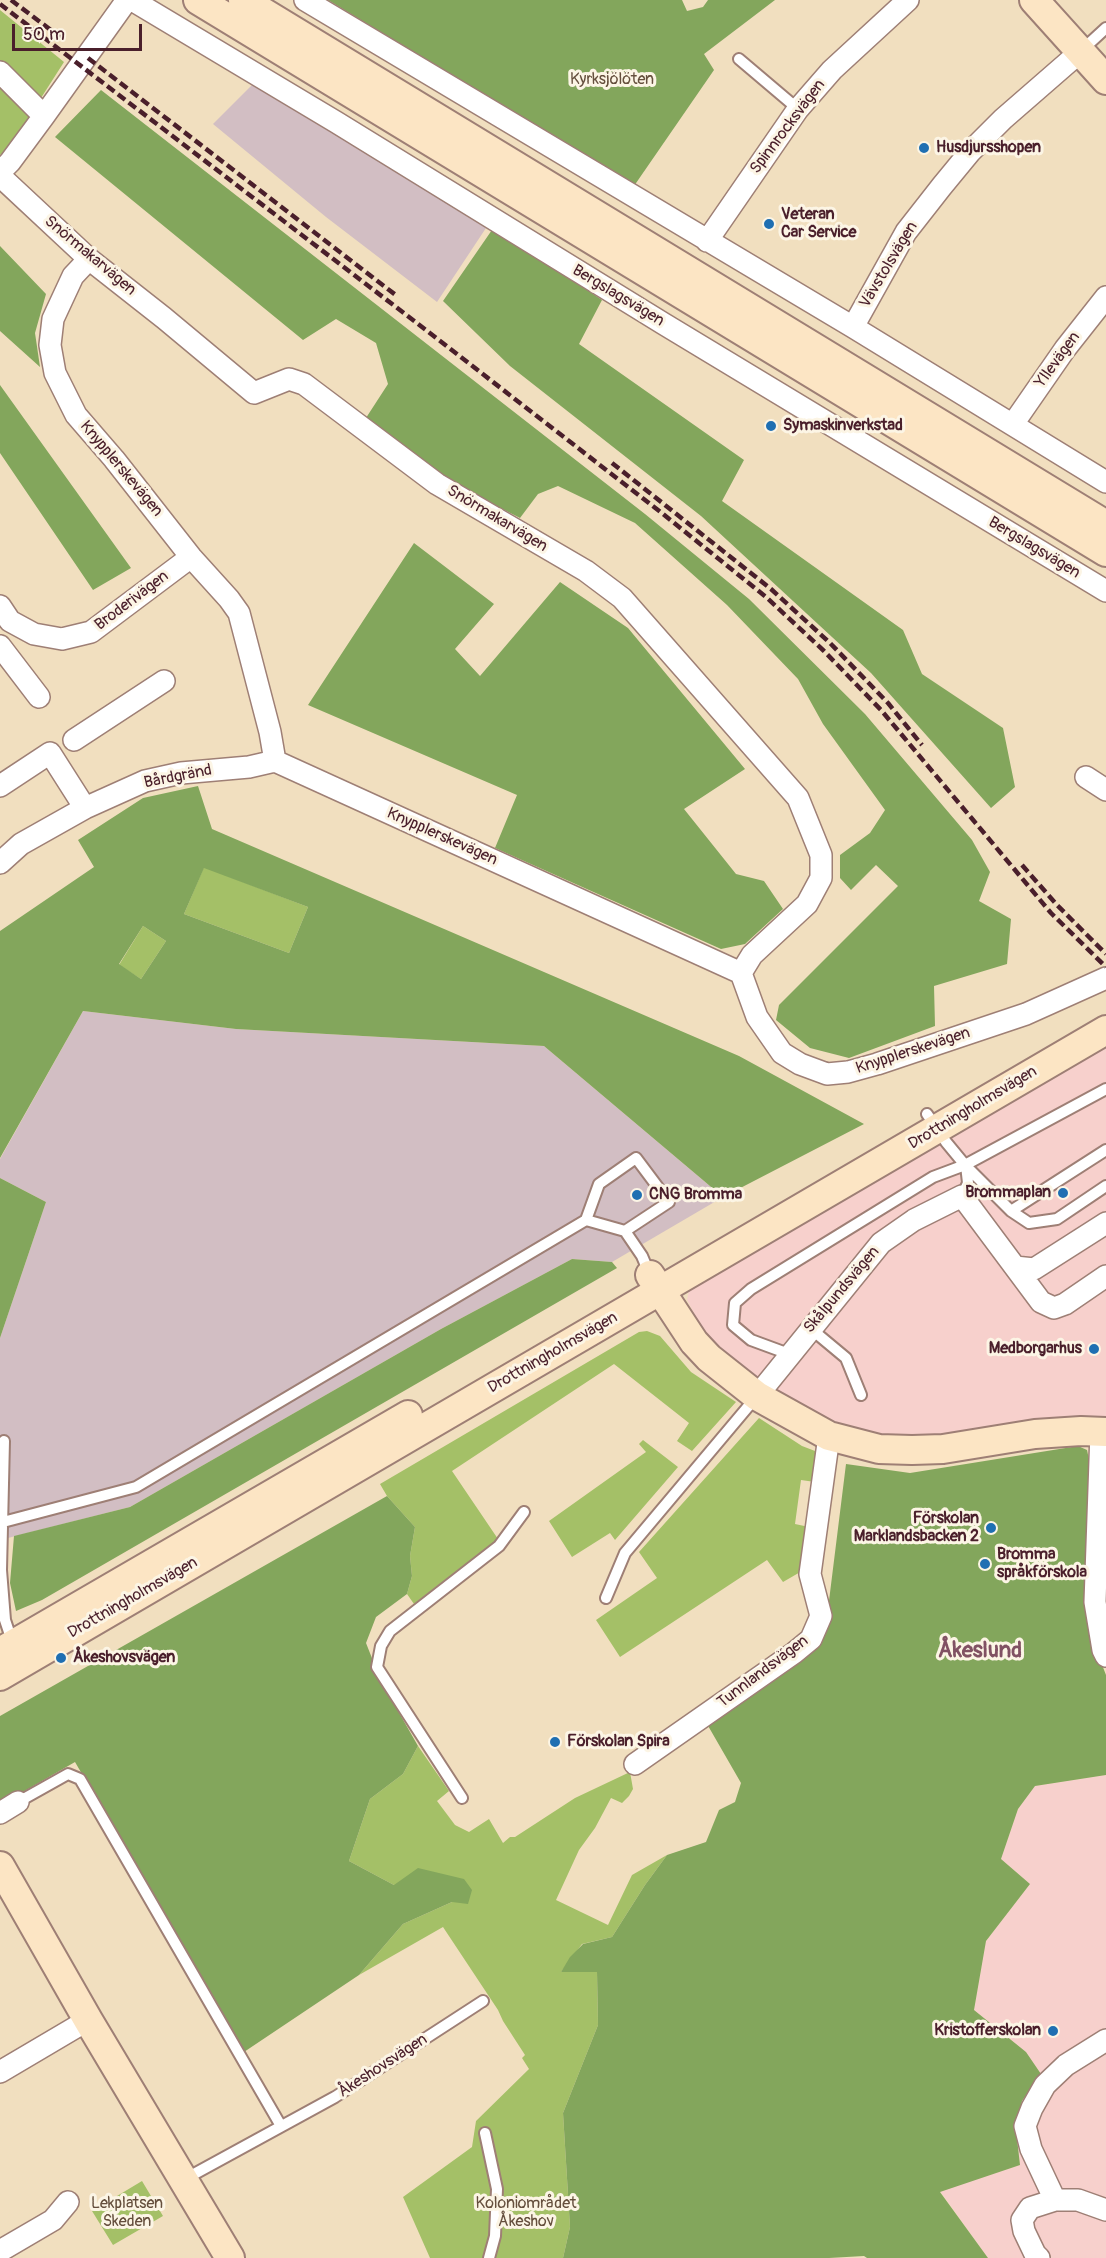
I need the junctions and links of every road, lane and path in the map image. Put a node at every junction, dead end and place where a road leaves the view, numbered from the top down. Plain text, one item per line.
1 (130, 0) edge
2 (198, 0) edge
3 (243, 0) edge
4 (305, 0) edge
5 (908, 0) edge
6 (1034, 0) edge
7 (1106, 28) edge
8 (1080, 52) junction
9 (739, 59) dead end
10 (0, 72) edge
11 (1106, 80) edge
12 (798, 109) junction
13 (44, 116) junction
14 (0, 174) edge
15 (707, 241) junction
16 (89, 259) junction
17 (1106, 297) edge
18 (853, 327) junction
19 (1013, 424) junction
20 (1106, 482) edge
21 (1106, 525) edge
22 (1106, 552) edge
23 (191, 557) junction
24 (1106, 591) edge
25 (2, 612) edge
26 (0, 646) edge
27 (164, 681) dead end
28 (39, 697) dead end
29 (74, 740) dead end
30 (275, 761) junction
31 (1086, 777) dead end
32 (0, 786) edge
33 (1106, 790) edge
34 (85, 808) junction
35 (0, 863) edge
36 (741, 973) junction
37 (1106, 978) edge
38 (1106, 1011) edge
39 (1106, 1030) edge
40 (1106, 1089) edge
41 (932, 1121) junction
42 (1106, 1150) edge
43 (966, 1165) junction
44 (1106, 1186) edge
45 (962, 1196) junction
46 (1011, 1211) junction
47 (586, 1220) junction
48 (1106, 1223) edge
49 (625, 1231) junction
50 (1015, 1267) junction
51 (1106, 1276) edge
52 (655, 1283) junction
53 (810, 1329) junction
54 (789, 1354) junction
55 (861, 1395) dead end
56 (758, 1396) junction
57 (1104, 1432) edge
58 (829, 1436) junction
59 (4, 1441) dead end
60 (524, 1512) dead end
61 (3, 1522) junction
62 (606, 1598) dead end
63 (7, 1648) edge
64 (1106, 1656) edge
65 (0, 1676) edge
66 (635, 1764) dead end
67 (462, 1798) dead end
68 (9, 1808) edge
69 (4, 1882) edge
70 (483, 2001) dead end
71 (88, 2020) junction
72 (1106, 2040) edge
73 (0, 2072) edge
74 (280, 2126) junction
75 (485, 2133) dead end
76 (183, 2180) junction
77 (1055, 2200) junction
78 (68, 2202) dead end
79 (1106, 2210) edge
80 (0, 2251) edge
81 (230, 2258) edge
82 (489, 2258) edge
83 (1039, 2258) edge

1 - 13 street
1 - 24 street, Bergslagsvägen
2 - 22 main road, Bergslagsvägen
3 - 21 main road
4 - 15 street
5 - 12 street, Spinnrocksvägen
6 - 8 main road
7 - 8 lane
8 - 11 main road
8 - 18 street, Vävstolsvägen
9 - 12 lane
10 - 13 street
12 - 15 street, Spinnrocksvägen
13 - 14 street
14 - 16 street, Snörmakarvägen
15 - 18 street
16 - 23 street, Knypplerskevägen
16 - 36 street, Snörmakarvägen
17 - 19 street, Yllevägen
18 - 19 street
19 - 20 street
23 - 25 street, Broderivägen
23 - 30 street, Knypplerskevägen
26 - 28 street
27 - 29 street
30 - 34 street, Bårdgränd
30 - 36 street, Knypplerskevägen
31 - 33 street
32 - 34 street
34 - 35 street, Bårdgränd
36 - 37 street, Knypplerskevägen
38 - 41 main road, Drottningholmsvägen
39 - 41 main road, Drottningholmsvägen
40 - 43 lane
41 - 43 lane
41 - 52 main road, Drottningholmsvägen
42 - 46 lane
43 - 45 lane
43 - 46 lane
43 - 54 lane
44 - 46 lane
45 - 50 street
45 - 53 street, Skålpundsvägen
47 - 49 lane
47 - 49 lane
47 - 61 lane
48 - 50 street
49 - 52 lane
50 - 51 street
52 - 56 main road
52 - 63 main road, Drottningholmsvägen
52 - 65 main road, Drottningholmsvägen
53 - 54 street, Skålpundsvägen
53 - 55 lane
54 - 56 street, Skålpundsvägen
56 - 58 main road
56 - 62 lane
57 - 58 main road
57 - 64 street
58 - 66 street, Tunnlandsvägen
59 - 61 lane
60 - 67 lane
61 - 63 lane
68 - 74 lane
69 - 71 main road
70 - 74 lane, Åkeshovsvägen
71 - 73 street
71 - 76 main road
72 - 77 street
74 - 76 lane, Åkeshovsvägen
75 - 82 lane
76 - 81 main road
77 - 79 street
77 - 83 street
78 - 80 street

